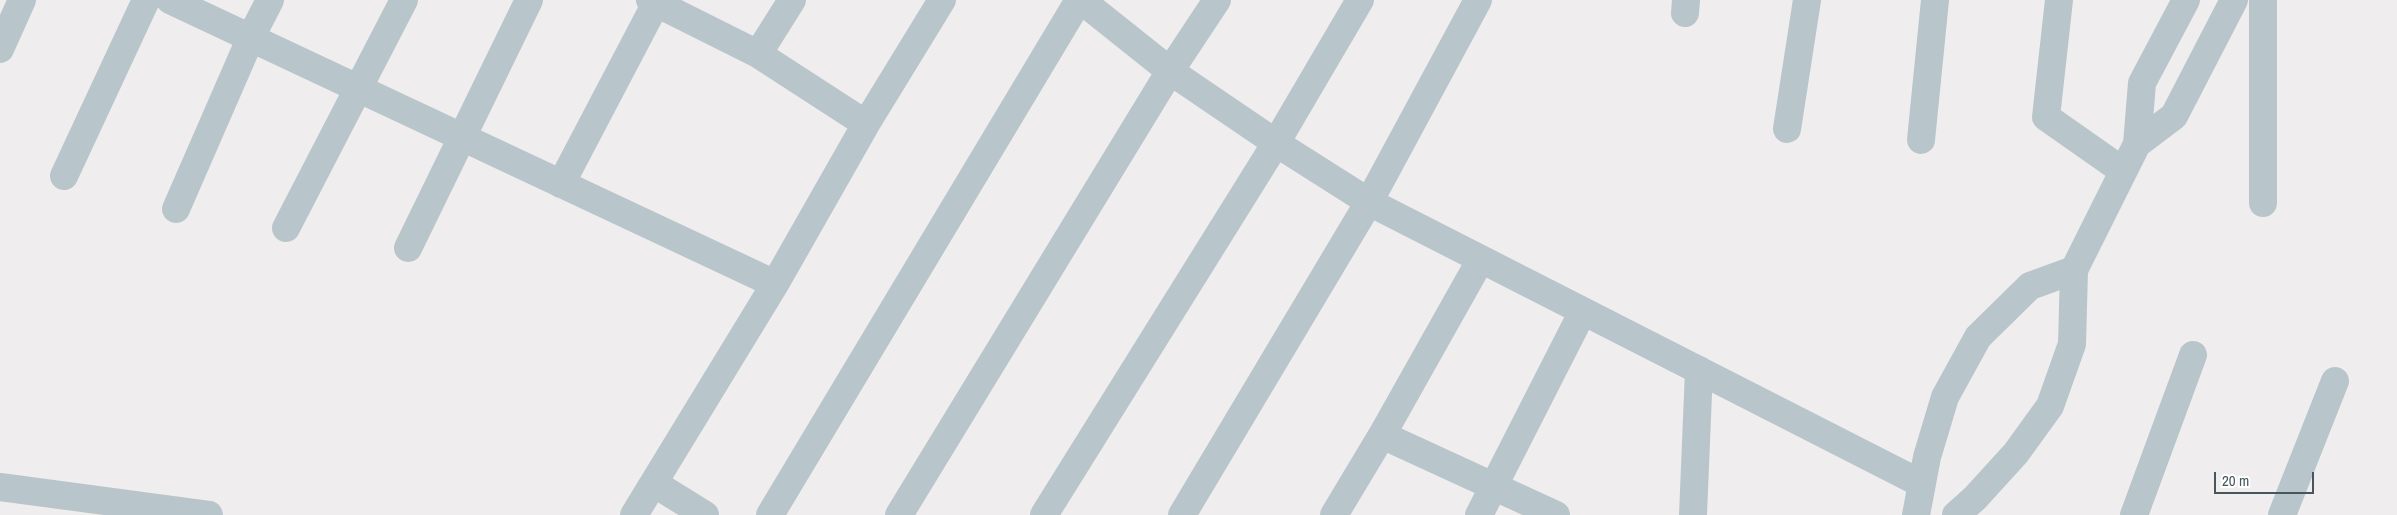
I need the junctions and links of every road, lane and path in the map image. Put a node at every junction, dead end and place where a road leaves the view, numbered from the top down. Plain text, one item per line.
1 (22, 0) edge
2 (146, 0) edge
3 (170, 0) edge
4 (270, 0) edge
5 (404, 0) edge
6 (529, 0) edge
7 (792, 0) edge
8 (942, 0) edge
9 (1080, 0) edge
10 (1217, 0) edge
11 (1360, 0) edge
12 (1478, 0) edge
13 (1807, 0) edge
14 (1935, 0) edge
15 (2060, 0) edge
16 (2186, 0) edge
17 (2234, 0) edge
18 (2263, 0) edge
19 (653, 1) edge
20 (251, 37) junction
21 (0, 49) edge
22 (758, 54) junction
23 (1170, 71) junction
24 (360, 88) junction
25 (866, 124) junction
26 (1787, 129) dead end
27 (463, 138) junction
28 (1920, 140) dead end
29 (1276, 142) junction
30 (2137, 144) junction
31 (2123, 171) junction
32 (64, 176) dead end
33 (561, 184) junction
34 (1369, 202) junction
35 (2263, 203) dead end
36 (176, 209) dead end
37 (286, 228) dead end
38 (408, 248) dead end
39 (1481, 259) junction
40 (2074, 270) junction
41 (775, 284) junction
42 (1583, 311) junction
43 (2193, 355) dead end
44 (1699, 370) junction
45 (2335, 381) dead end
46 (1382, 435) junction
47 (655, 484) junction
48 (1922, 484) junction
49 (1494, 485) junction
50 (0, 487) edge
51 (209, 515) edge
52 (634, 515) edge
53 (705, 515) edge
54 (770, 515) edge
55 (899, 515) edge
56 (1044, 515) edge
57 (1182, 515) edge
58 (1334, 515) edge
59 (1479, 515) edge
60 (1556, 515) edge
61 (1693, 515) edge
62 (1916, 515) edge
63 (1956, 515) edge
64 (2134, 515) edge
65 (2282, 515) edge

1 - 21 street
2 - 32 street
3 - 20 street
4 - 20 street
5 - 24 street
6 - 27 street
7 - 22 street
8 - 25 street
9 - 23 street
9 - 54 street
10 - 23 street
11 - 29 street
12 - 34 street
13 - 26 street
14 - 28 street
15 - 31 street
16 - 30 street
17 - 30 street
18 - 35 street
19 - 22 street
19 - 33 street
20 - 24 street
20 - 36 street
22 - 25 street
23 - 29 street
23 - 55 street
24 - 27 street
24 - 37 street
25 - 41 street
27 - 33 street
27 - 38 street
29 - 34 street
29 - 56 street
30 - 31 street
31 - 40 street
33 - 41 street
34 - 39 street
34 - 57 street
39 - 42 street
39 - 46 street
40 - 48 street
40 - 63 street
41 - 47 street
42 - 44 street
42 - 49 street
43 - 64 street
44 - 48 street
44 - 61 street
45 - 65 street
46 - 49 street
46 - 58 street
47 - 52 street
47 - 53 street
48 - 62 street
49 - 59 street
49 - 60 street
50 - 51 street

